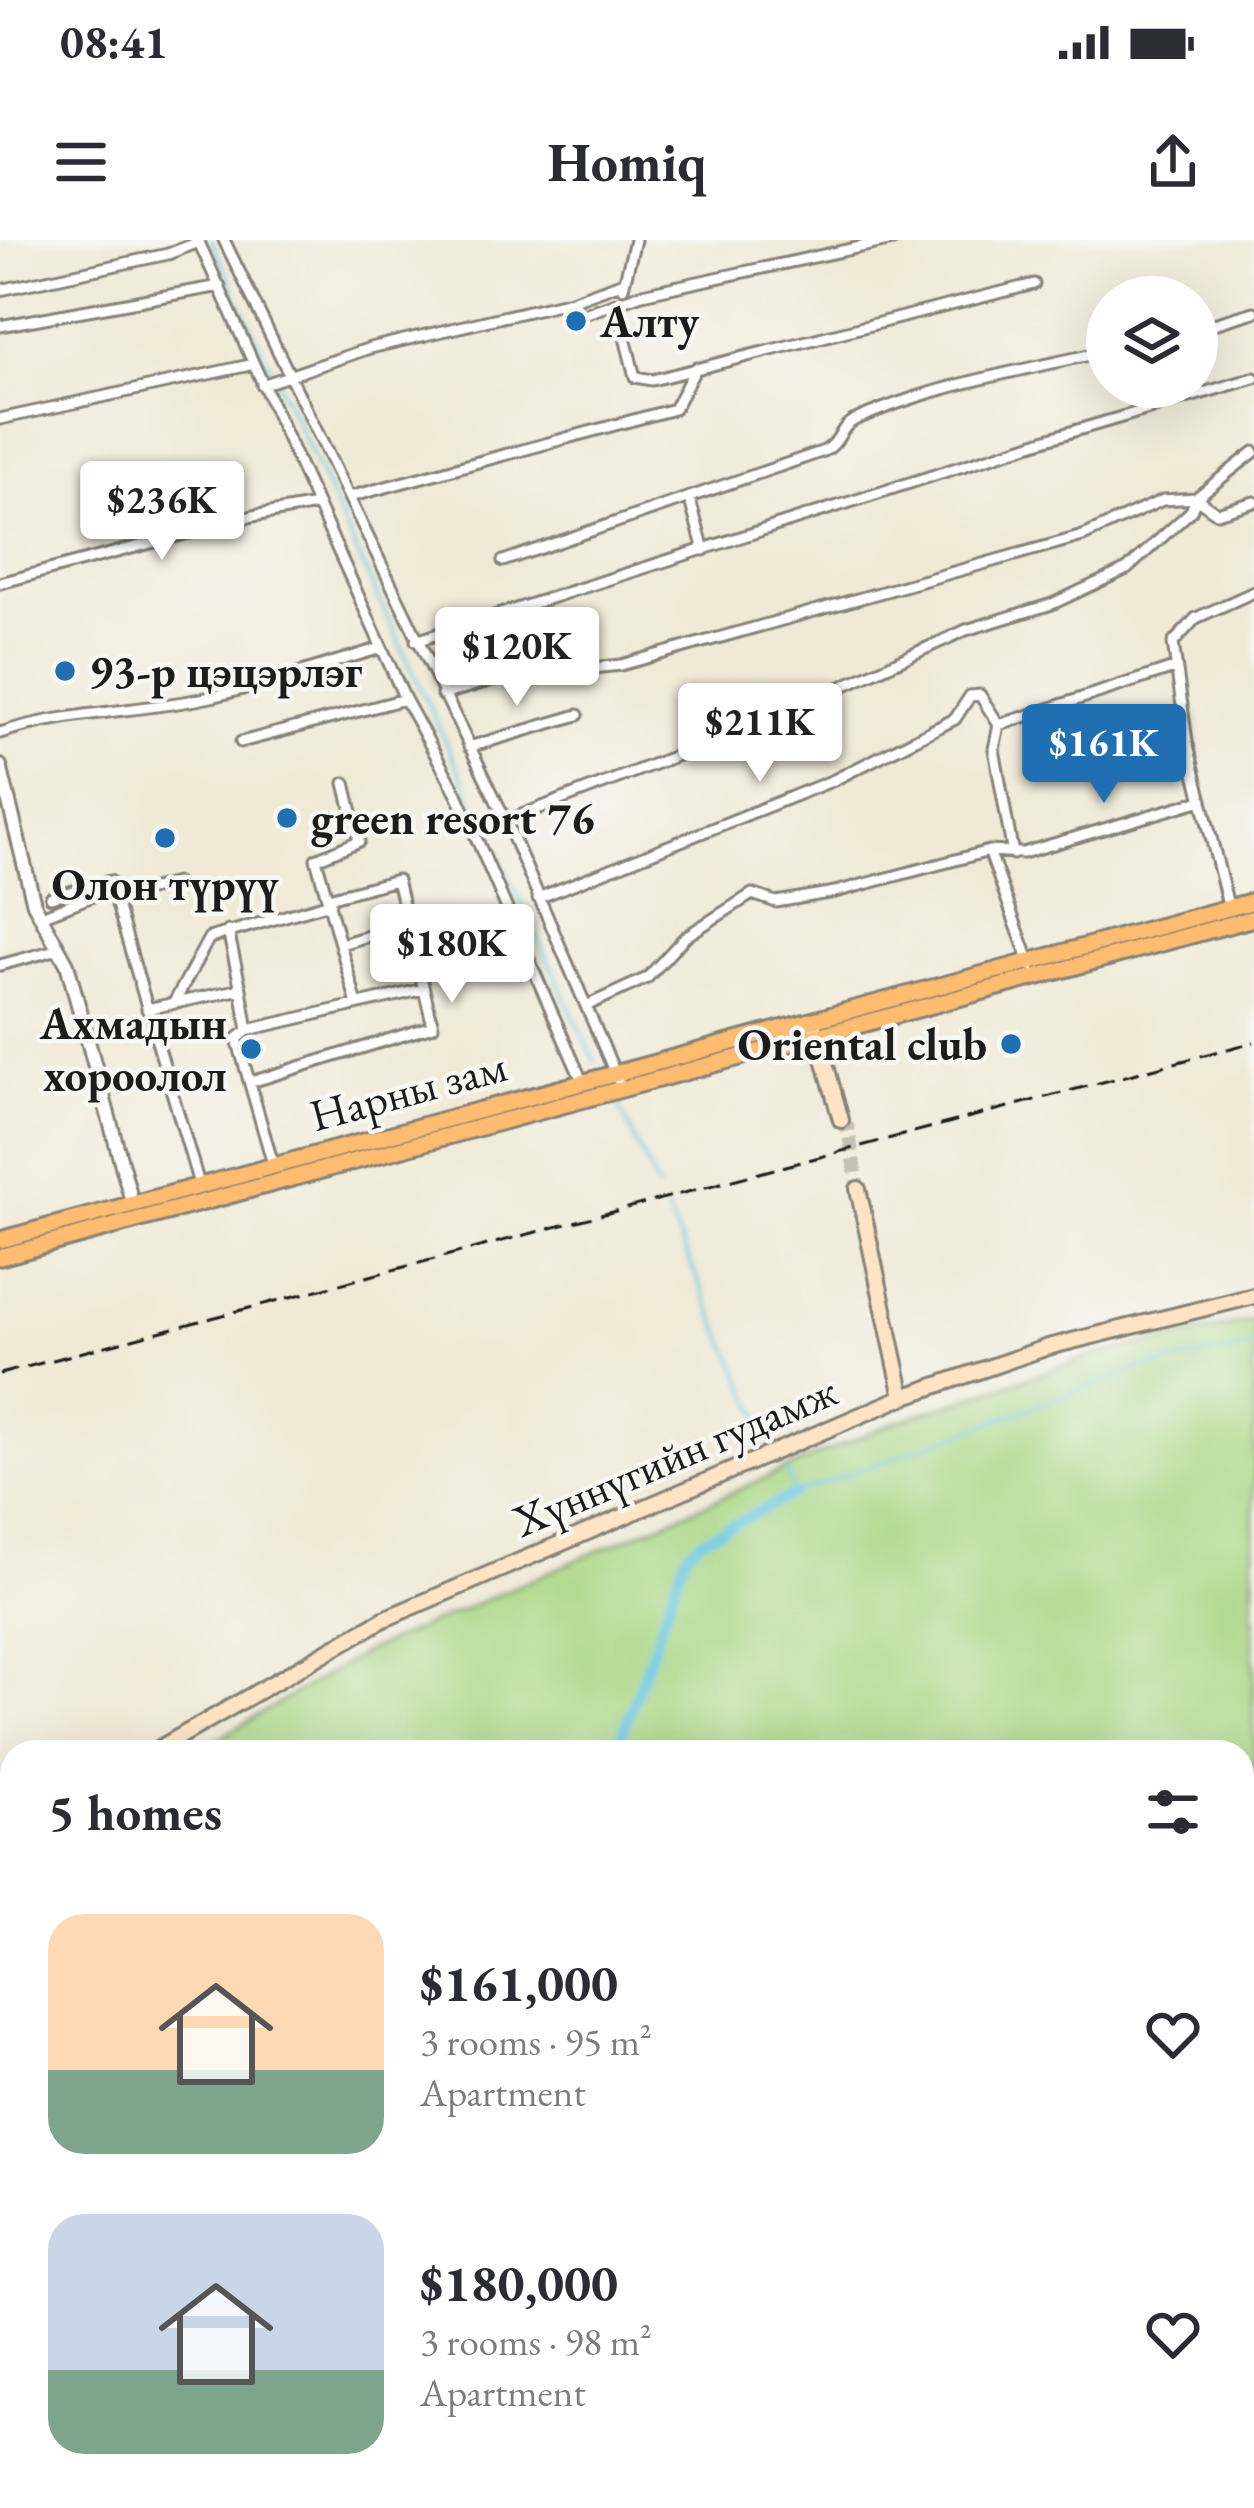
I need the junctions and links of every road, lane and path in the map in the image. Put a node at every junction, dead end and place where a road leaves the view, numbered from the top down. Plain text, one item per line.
1 (224, 240) edge
2 (635, 240) edge
3 (892, 240) edge
4 (199, 241) edge
5 (843, 244) edge
6 (621, 283) junction
7 (1034, 284) dead end
8 (220, 286) junction
9 (0, 290) edge
10 (627, 298) junction
11 (571, 301) junction
12 (617, 306) junction
13 (1254, 312) edge
14 (1218, 323) edge
15 (0, 326) edge
16 (1086, 356) edge
17 (250, 365) junction
18 (696, 368) junction
19 (287, 375) junction
20 (1254, 379) edge
21 (266, 383) junction
22 (0, 419) edge
23 (1254, 452) edge
24 (349, 497) junction
25 (688, 497) junction
26 (1196, 498) junction
27 (1254, 502) edge
28 (316, 505) junction
29 (704, 550) junction
30 (503, 561) dead end
31 (0, 583) edge
32 (1254, 592) edge
33 (416, 641) junction
34 (382, 648) junction
35 (1174, 668) junction
36 (442, 695) junction
37 (405, 699) junction
38 (578, 715) dead end
39 (999, 725) junction
40 (0, 733) edge
41 (242, 742) dead end
42 (469, 747) junction
43 (0, 766) edge
44 (345, 783) dead end
45 (1202, 800) junction
46 (506, 821) junction
47 (989, 851) junction
48 (1013, 854) junction
49 (176, 883) dead end
50 (51, 897) dead end
51 (115, 898) junction
52 (538, 898) junction
53 (329, 900) junction
54 (1254, 901) edge
55 (1229, 908) junction
56 (44, 915) junction
57 (1254, 918) edge
58 (409, 924) junction
59 (228, 931) junction
60 (341, 944) junction
61 (59, 949) junction
62 (0, 965) edge
63 (1032, 969) junction
64 (424, 988) junction
65 (241, 989) junction
66 (175, 1001) junction
67 (357, 1004) junction
68 (586, 1006) junction
69 (147, 1010) junction
70 (815, 1027) junction
71 (248, 1030) junction
72 (618, 1080) junction
73 (582, 1081) junction
74 (251, 1082) junction
75 (841, 1120) tunnel mouth
76 (273, 1164) junction
77 (199, 1184) junction
78 (859, 1189) tunnel mouth
79 (132, 1202) junction
80 (0, 1240) edge
81 (0, 1257) edge
82 (1254, 1296) edge
83 (903, 1396) junction
84 (174, 1740) edge

1 - 19 street
2 - 6 street
3 - 5 street
4 - 8 street
4 - 9 street
5 - 10 street
6 - 10 street
6 - 11 street
7 - 18 street
8 - 15 street
8 - 17 street
10 - 12 street
11 - 12 street
11 - 19 street
12 - 18 street
13 - 14 street
16 - 25 street
17 - 21 street
17 - 22 street
18 - 24 street
19 - 21 street
19 - 24 street
20 - 29 street
21 - 28 street
23 - 26 street
24 - 33 street
25 - 29 street
25 - 30 street
26 - 27 street
26 - 36 street
26 - 46 street
28 - 31 street
28 - 34 street
29 - 33 street
32 - 35 street
33 - 36 street
34 - 37 street
34 - 40 street
35 - 39 street
35 - 45 street
36 - 42 street
37 - 41 street
37 - 73 street
38 - 42 street
39 - 48 street
39 - 52 street
42 - 46 street
43 - 56 street
44 - 53 street
45 - 48 street
45 - 55 street
46 - 52 street
47 - 48 street
47 - 63 street
47 - 68 street
49 - 51 street
50 - 51 street
51 - 56 street
51 - 69 street
52 - 68 street
53 - 58 street
53 - 59 street
53 - 60 street
54 - 55 main road, Нарны зам
55 - 63 main road, Нарны зам
56 - 61 street
57 - 63 main road, Нарны зам
58 - 60 street
58 - 64 street
59 - 65 street
59 - 66 street
60 - 67 street
61 - 62 street
61 - 79 street
63 - 70 main road, Нарны зам
64 - 67 street
64 - 74 street
65 - 66 street
65 - 71 street
66 - 69 street
67 - 71 street
68 - 72 street
69 - 77 street
70 - 72 main road, Нарны зам
70 - 75 main road
71 - 74 street
72 - 73 main road, Нарны зам
72 - 81 main road, Нарны зам
73 - 76 main road, Нарны зам
74 - 76 street
76 - 77 main road, Нарны зам
77 - 79 main road, Нарны зам
78 - 83 main road
79 - 80 main road, Нарны зам
82 - 83 main road, Хүннүгийн гудамж
83 - 84 main road, Хүннүгийн гудамж

